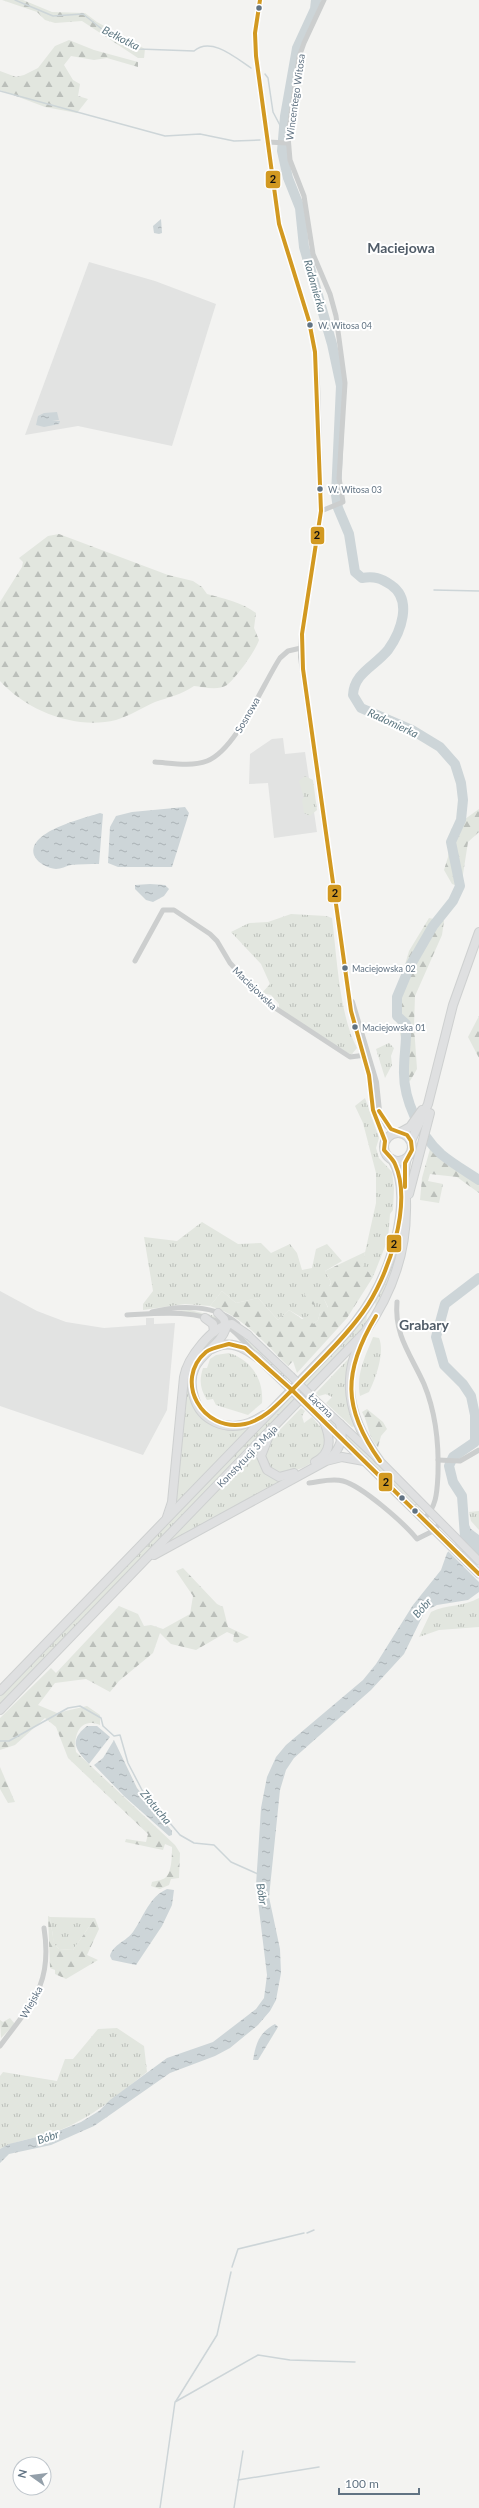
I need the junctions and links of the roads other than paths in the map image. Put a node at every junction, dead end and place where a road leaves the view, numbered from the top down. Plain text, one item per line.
1 (260, 0) edge
2 (324, 0) edge
3 (267, 142) junction
4 (287, 143) junction
5 (321, 510) junction
6 (301, 648) junction
7 (155, 762) dead end
8 (479, 932) edge
9 (135, 961) dead end
10 (365, 1055) junction
11 (433, 1082) junction
12 (412, 1130) junction
13 (397, 1133) junction
14 (385, 1141) junction
15 (411, 1141) junction
16 (407, 1158) junction
17 (392, 1159) junction
18 (406, 1207) junction
19 (397, 1302) dead end
20 (218, 1313) junction
21 (127, 1314) dead end
22 (145, 1314) junction
23 (205, 1318) junction
24 (226, 1325) junction
25 (214, 1332) junction
26 (365, 1332) junction
27 (248, 1334) junction
28 (207, 1351) junction
29 (258, 1358) junction
30 (274, 1409) junction
31 (324, 1422) junction
32 (340, 1424) junction
33 (273, 1428) junction
34 (341, 1438) junction
35 (479, 1450) edge
36 (379, 1460) junction
37 (438, 1460) junction
38 (326, 1461) junction
39 (364, 1461) junction
40 (309, 1483) dead end
41 (430, 1512) junction
42 (424, 1519) junction
43 (165, 1520) junction
44 (440, 1523) junction
45 (434, 1529) junction
46 (145, 1561) junction
47 (479, 1561) edge
48 (479, 1574) edge
49 (0, 1691) edge
50 (0, 1710) edge
51 (44, 1928) dead end
52 (0, 2046) edge

1 - 3 street
2 - 4 street, Wincentego Witosa
3 - 4 street
3 - 5 street
4 - 5 street, Wincentego Witosa
5 - 6 street
6 - 7 street, Sosnowa
6 - 10 street
8 - 11 main road
9 - 10 street, Maciejowska
10 - 13 street
10 - 14 street
11 - 12 main road
11 - 18 main road
12 - 13 main road
12 - 15 main road
13 - 14 main road
13 - 15 main road
14 - 17 main road
15 - 16 main road
16 - 17 main road
16 - 18 main road, Konstytucji 3 Maja
17 - 30 main road, Konstytucji 3 Maja
18 - 26 main road, Konstytucji 3 Maja
19 - 37 street
20 - 22 street, Łączna
20 - 24 main road
20 - 27 street, Łączna
21 - 22 street, Łączna
22 - 23 street, Łączna
23 - 24 street, Łączna
23 - 25 main road
24 - 25 main road
24 - 27 main road
24 - 28 main road
24 - 29 street, Łączna
25 - 43 main road
26 - 33 main road, Konstytucji 3 Maja
26 - 36 main road
27 - 32 main road, Łączna, bridge
28 - 29 main road
28 - 30 main road
29 - 31 main road, Łączna, bridge
30 - 43 main road, Konstytucji 3 Maja
31 - 33 main road
31 - 34 main road, Łączna
32 - 34 main road
32 - 36 main road, Łączna
33 - 46 main road, Konstytucji 3 Maja
34 - 38 main road
34 - 39 main road, Łączna
35 - 37 street
36 - 41 main road, Łączna
37 - 41 street
38 - 39 main road
38 - 46 main road
39 - 42 main road, Łączna
40 - 45 street
41 - 42 street
41 - 44 main road, Łączna
42 - 45 main road, Łączna
43 - 49 main road, Konstytucji 3 Maja
44 - 45 street
44 - 47 main road, Łączna
45 - 48 main road, Łączna
46 - 50 main road, Konstytucji 3 Maja
51 - 52 street, Wiejska

